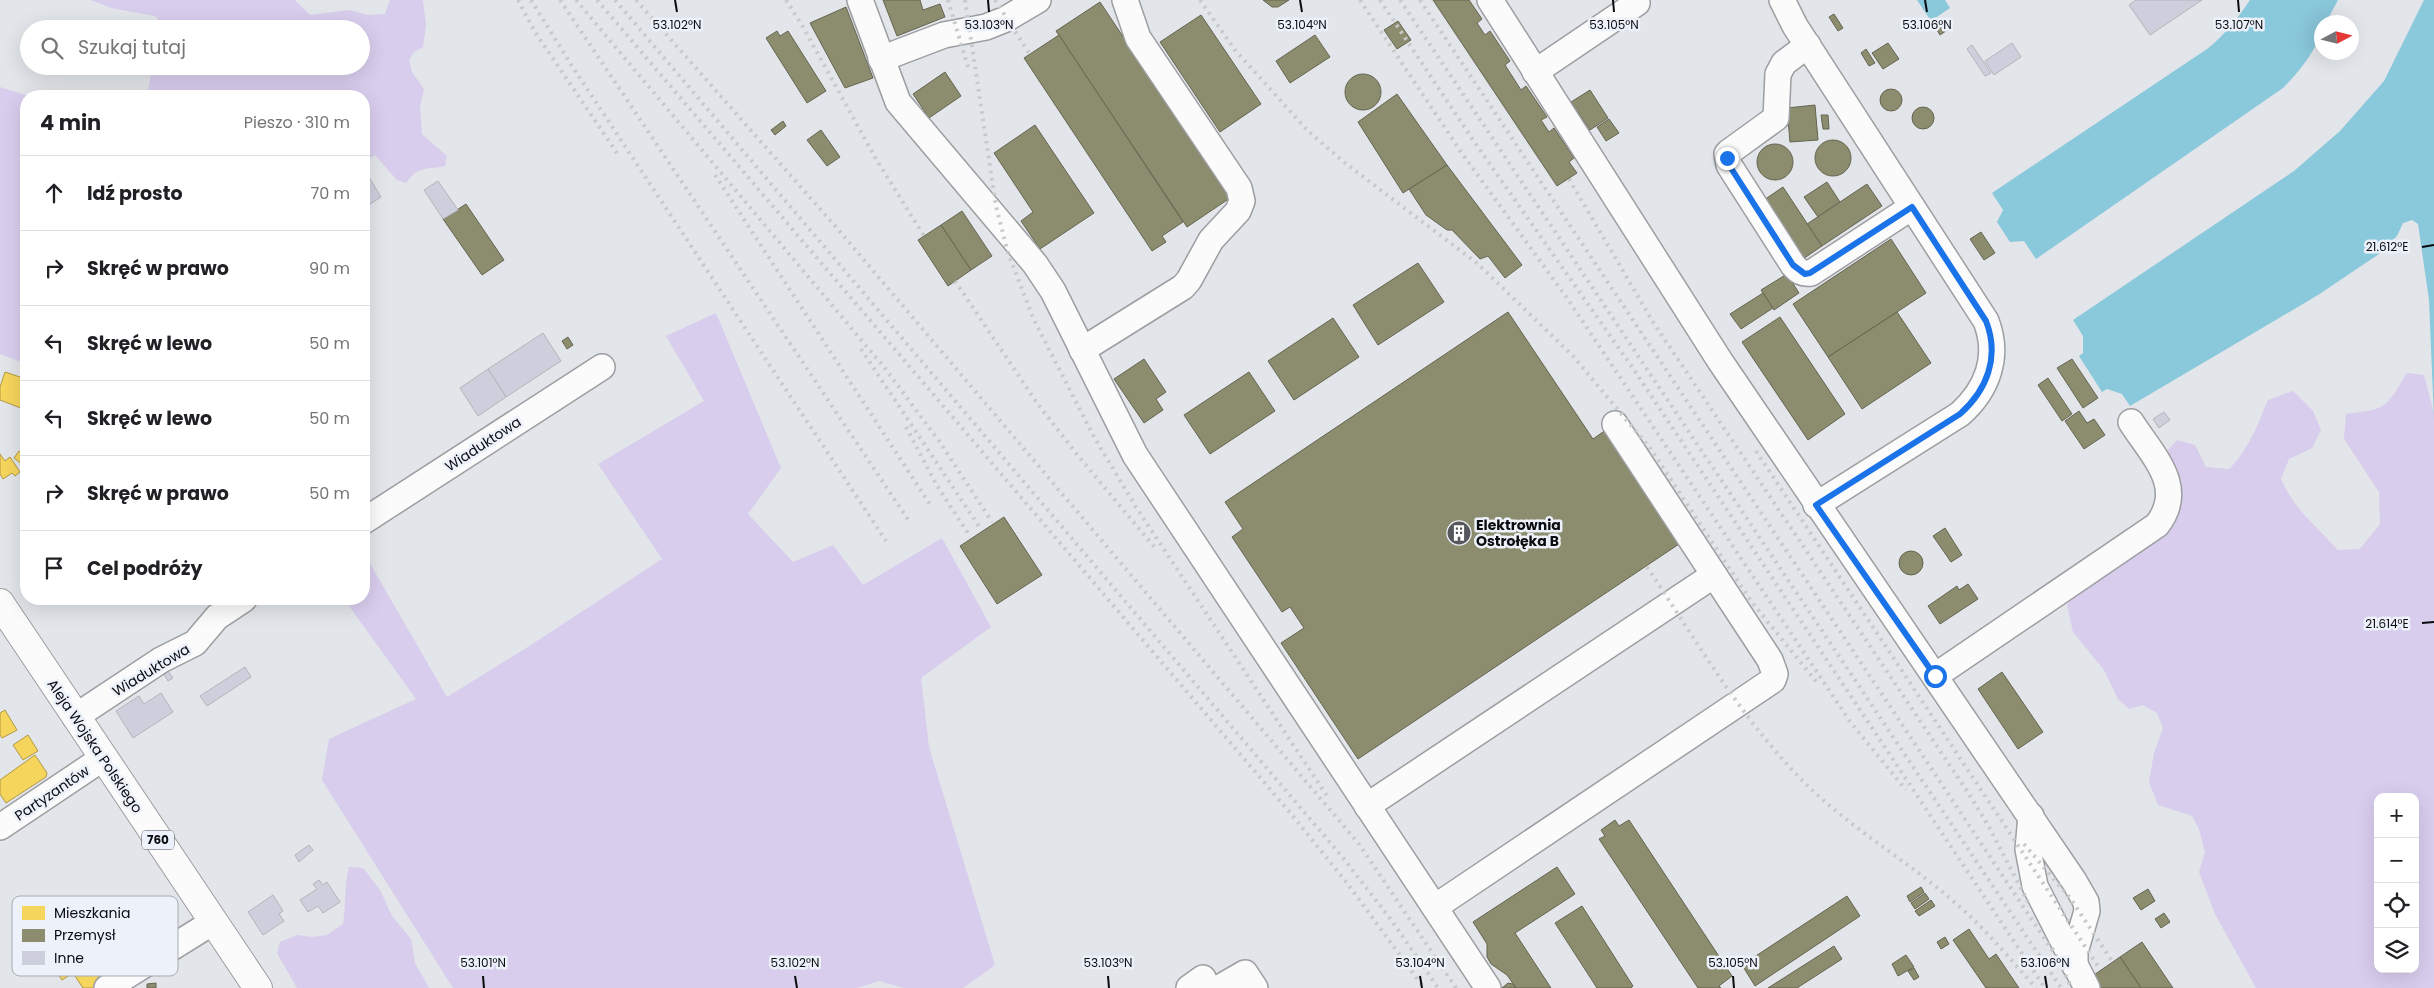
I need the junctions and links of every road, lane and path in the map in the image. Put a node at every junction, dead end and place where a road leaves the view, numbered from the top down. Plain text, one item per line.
1 (860, 0) edge
2 (1038, 0) edge
3 (1125, 0) edge
4 (1490, 0) edge
5 (1782, 0) edge
6 (1637, 3) dead end
7 (1808, 45) junction
8 (881, 59) junction
9 (1536, 72) junction
10 (1912, 207) junction
11 (1082, 350) junction
12 (602, 367) dead end
13 (2131, 422) dead end
14 (1615, 424) dead end
15 (1816, 505) junction
16 (370, 517) edge
17 (1714, 575) junction
18 (0, 603) edge
19 (235, 605) edge
20 (1935, 676) junction
21 (75, 717) junction
22 (103, 758) junction
23 (1367, 806) junction
24 (2031, 816) junction
25 (0, 827) edge
26 (1434, 907) junction
27 (213, 922) junction
28 (178, 944) edge
29 (2075, 966) junction
30 (126, 976) edge
31 (107, 988) edge
32 (258, 988) edge
33 (1189, 988) edge
34 (1208, 988) edge
35 (1219, 988) edge
36 (1255, 988) edge
37 (1488, 988) edge
38 (2087, 988) edge

1 - 8 street
2 - 8 street
3 - 11 street
4 - 9 street
5 - 7 street
6 - 9 street
7 - 10 street
7 - 10 street
8 - 11 street
9 - 15 street
10 - 15 street
11 - 23 street
12 - 16 street, Wiaduktowa
13 - 20 street
14 - 17 street
15 - 20 street
17 - 23 street
17 - 26 street
18 - 21 main road, Aleja Wojska Polskiego / 760
19 - 21 street, Wiaduktowa
20 - 24 street
21 - 22 main road, Aleja Wojska Polskiego / 760
22 - 25 street, Partyzantów
22 - 27 main road, Aleja Wojska Polskiego / 760
23 - 26 street
24 - 29 street
24 - 29 street
26 - 37 street
27 - 28 street
27 - 32 main road, Aleja Wojska Polskiego / 760
29 - 38 street
30 - 31 street
33 - 34 street
35 - 36 street

